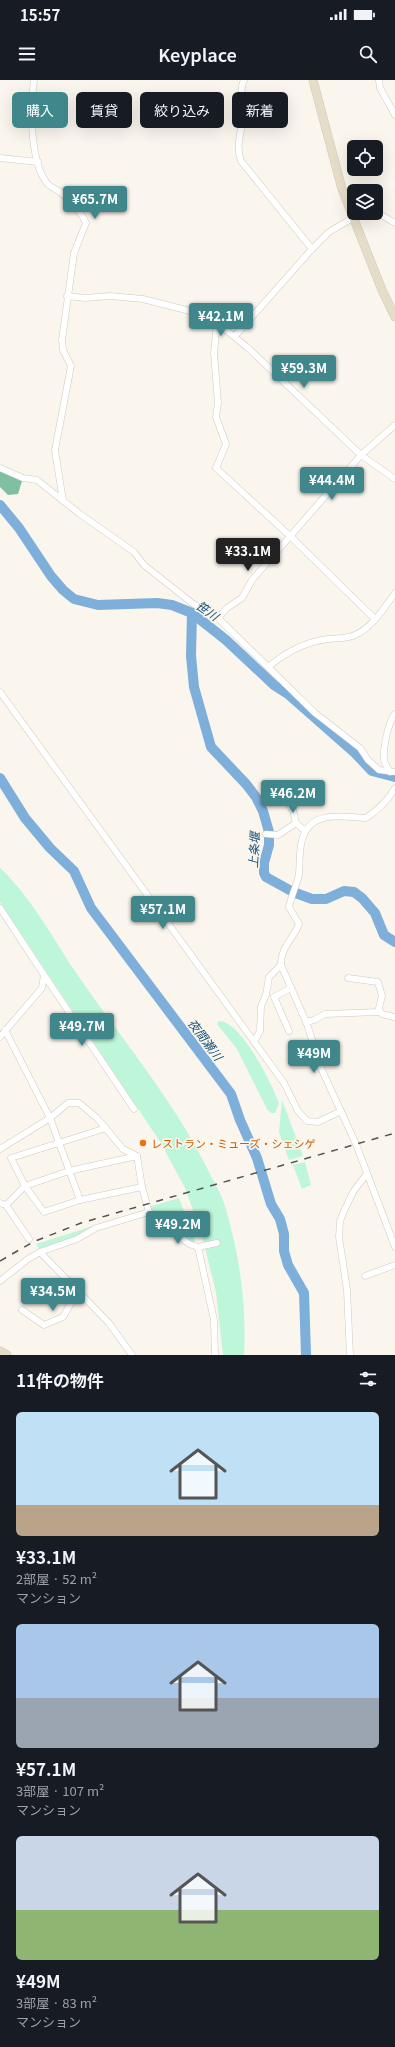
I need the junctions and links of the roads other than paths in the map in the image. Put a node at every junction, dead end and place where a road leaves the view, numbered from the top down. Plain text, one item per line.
1 (34, 80) edge
2 (244, 80) edge
3 (313, 80) edge
4 (379, 80) edge
5 (395, 115) edge
6 (0, 158) edge
7 (38, 162) junction
8 (347, 202) edge
9 (383, 216) edge
10 (348, 220) edge
11 (354, 220) edge
12 (395, 223) edge
13 (312, 249) junction
14 (67, 296) junction
15 (395, 317) edge
16 (217, 323) junction
17 (235, 336) junction
18 (395, 425) edge
19 (361, 455) junction
20 (0, 468) edge
21 (395, 479) edge
22 (63, 501) junction
23 (290, 536) junction
24 (395, 593) edge
25 (218, 618) junction
26 (375, 619) junction
27 (268, 667) junction
28 (0, 692) edge
29 (395, 714) edge
30 (392, 772) edge
31 (278, 788) dead end
32 (395, 788) edge
33 (296, 822) junction
34 (305, 831) junction
35 (269, 834) dead end
36 (0, 908) edge
37 (281, 965) junction
38 (44, 975) junction
39 (348, 978) dead end
40 (291, 988) junction
41 (379, 1010) junction
42 (394, 1017) edge
43 (306, 1022) junction
44 (5, 1030) junction
45 (289, 1031) dead end
46 (0, 1036) edge
47 (254, 1042) junction
48 (134, 1109) dead end
49 (341, 1111) junction
50 (50, 1118) junction
51 (106, 1128) junction
52 (60, 1142) junction
53 (0, 1149) edge
54 (137, 1156) junction
55 (69, 1170) junction
56 (366, 1175) junction
57 (25, 1186) junction
58 (142, 1187) junction
59 (80, 1200) junction
60 (3, 1204) edge
61 (149, 1212) junction
62 (29, 1239) dead end
63 (217, 1243) dead end
64 (198, 1247) junction
65 (395, 1248) edge
66 (40, 1252) junction
67 (395, 1265) edge
68 (365, 1276) dead end
69 (0, 1281) edge
70 (78, 1291) junction
71 (22, 1310) dead end
72 (0, 1351) edge
73 (8, 1355) edge
74 (132, 1355) edge
75 (215, 1355) edge
76 (350, 1355) edge

1 - 7 street
2 - 13 street
3 - 8 main road
4 - 5 street
6 - 7 street
7 - 14 street
9 - 12 street
10 - 13 street
11 - 15 main road
13 - 17 street
14 - 16 street
14 - 22 street
16 - 17 street
16 - 23 street
17 - 19 street
18 - 19 street
19 - 21 street
19 - 23 street
20 - 22 street
22 - 25 street
23 - 25 street
23 - 26 street
24 - 26 street
25 - 27 street
26 - 27 street
27 - 30 street
28 - 47 street
29 - 30 street
31 - 33 street
32 - 34 street
33 - 34 street
33 - 35 street
34 - 37 street
36 - 38 street
37 - 40 street
37 - 47 street
38 - 44 street
38 - 48 street
39 - 41 street
40 - 43 street
40 - 45 street
41 - 42 street
41 - 43 street
43 - 49 street
44 - 46 street
44 - 50 street
47 - 49 street
49 - 56 street
50 - 51 street
50 - 52 street
50 - 53 street
51 - 52 street
51 - 54 street
52 - 55 street
52 - 57 street
54 - 55 street
54 - 58 street
55 - 57 street
55 - 59 street
56 - 65 street
56 - 76 street
57 - 59 street
57 - 60 street
58 - 59 street
58 - 61 street
60 - 62 street
61 - 64 street
61 - 66 street
63 - 64 street
64 - 75 street
66 - 69 street
66 - 70 street
67 - 68 street
70 - 71 street
70 - 74 street
72 - 73 main road

